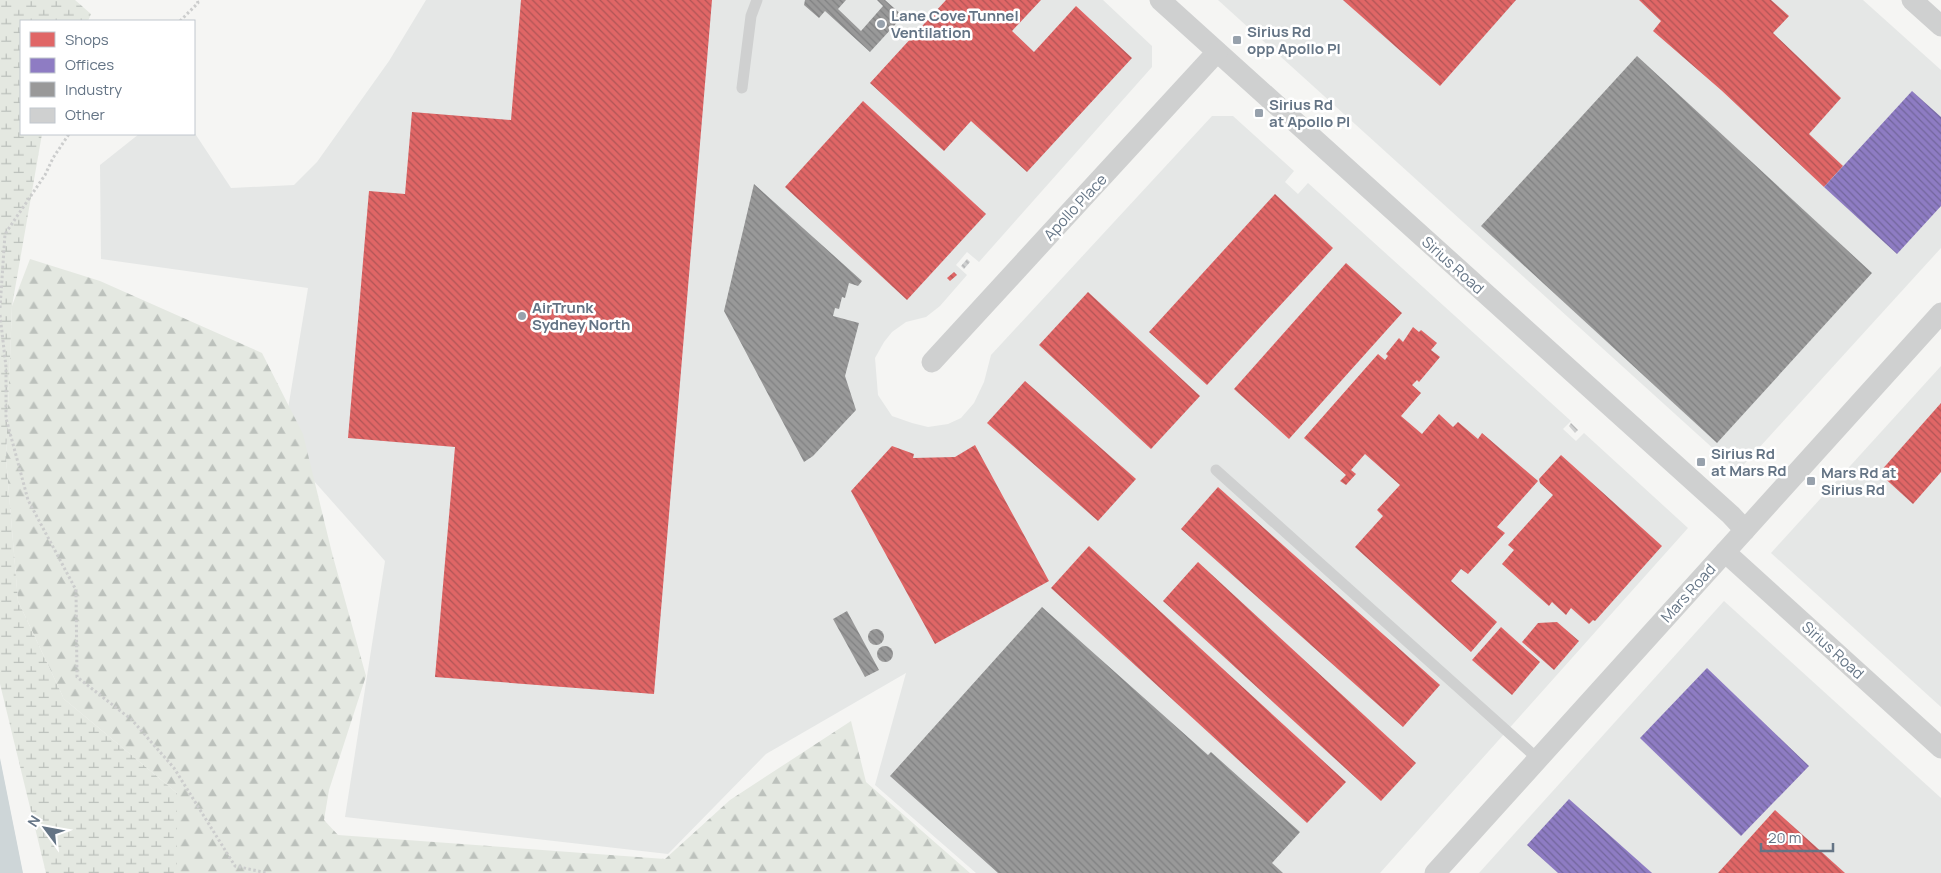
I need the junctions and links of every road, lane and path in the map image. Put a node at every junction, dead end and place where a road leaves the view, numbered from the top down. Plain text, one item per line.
1 (757, 0) edge
2 (1912, 0) edge
3 (198, 2) edge
4 (1165, 3) edge
5 (181, 20) edge
6 (1941, 26) edge
7 (1217, 52) junction
8 (742, 88) dead end
9 (68, 135) edge
10 (0, 308) edge
11 (1941, 313) edge
12 (0, 315) edge
13 (932, 362) dead end
14 (1216, 470) dead end
15 (1745, 530) junction
16 (1726, 552) junction
17 (1941, 748) edge
18 (1538, 759) junction
19 (267, 873) edge
20 (1435, 873) edge

1 - 8 lane
2 - 6 street
3 - 5 path
4 - 7 street, Sirius Road
7 - 13 street, Apollo Place
7 - 15 street, Sirius Road
9 - 10 path
11 - 15 street, Mars Road
12 - 19 path
14 - 18 lane
15 - 16 street, Mars Road
16 - 17 street, Sirius Road
16 - 18 street, Mars Road
18 - 20 street, Mars Road

